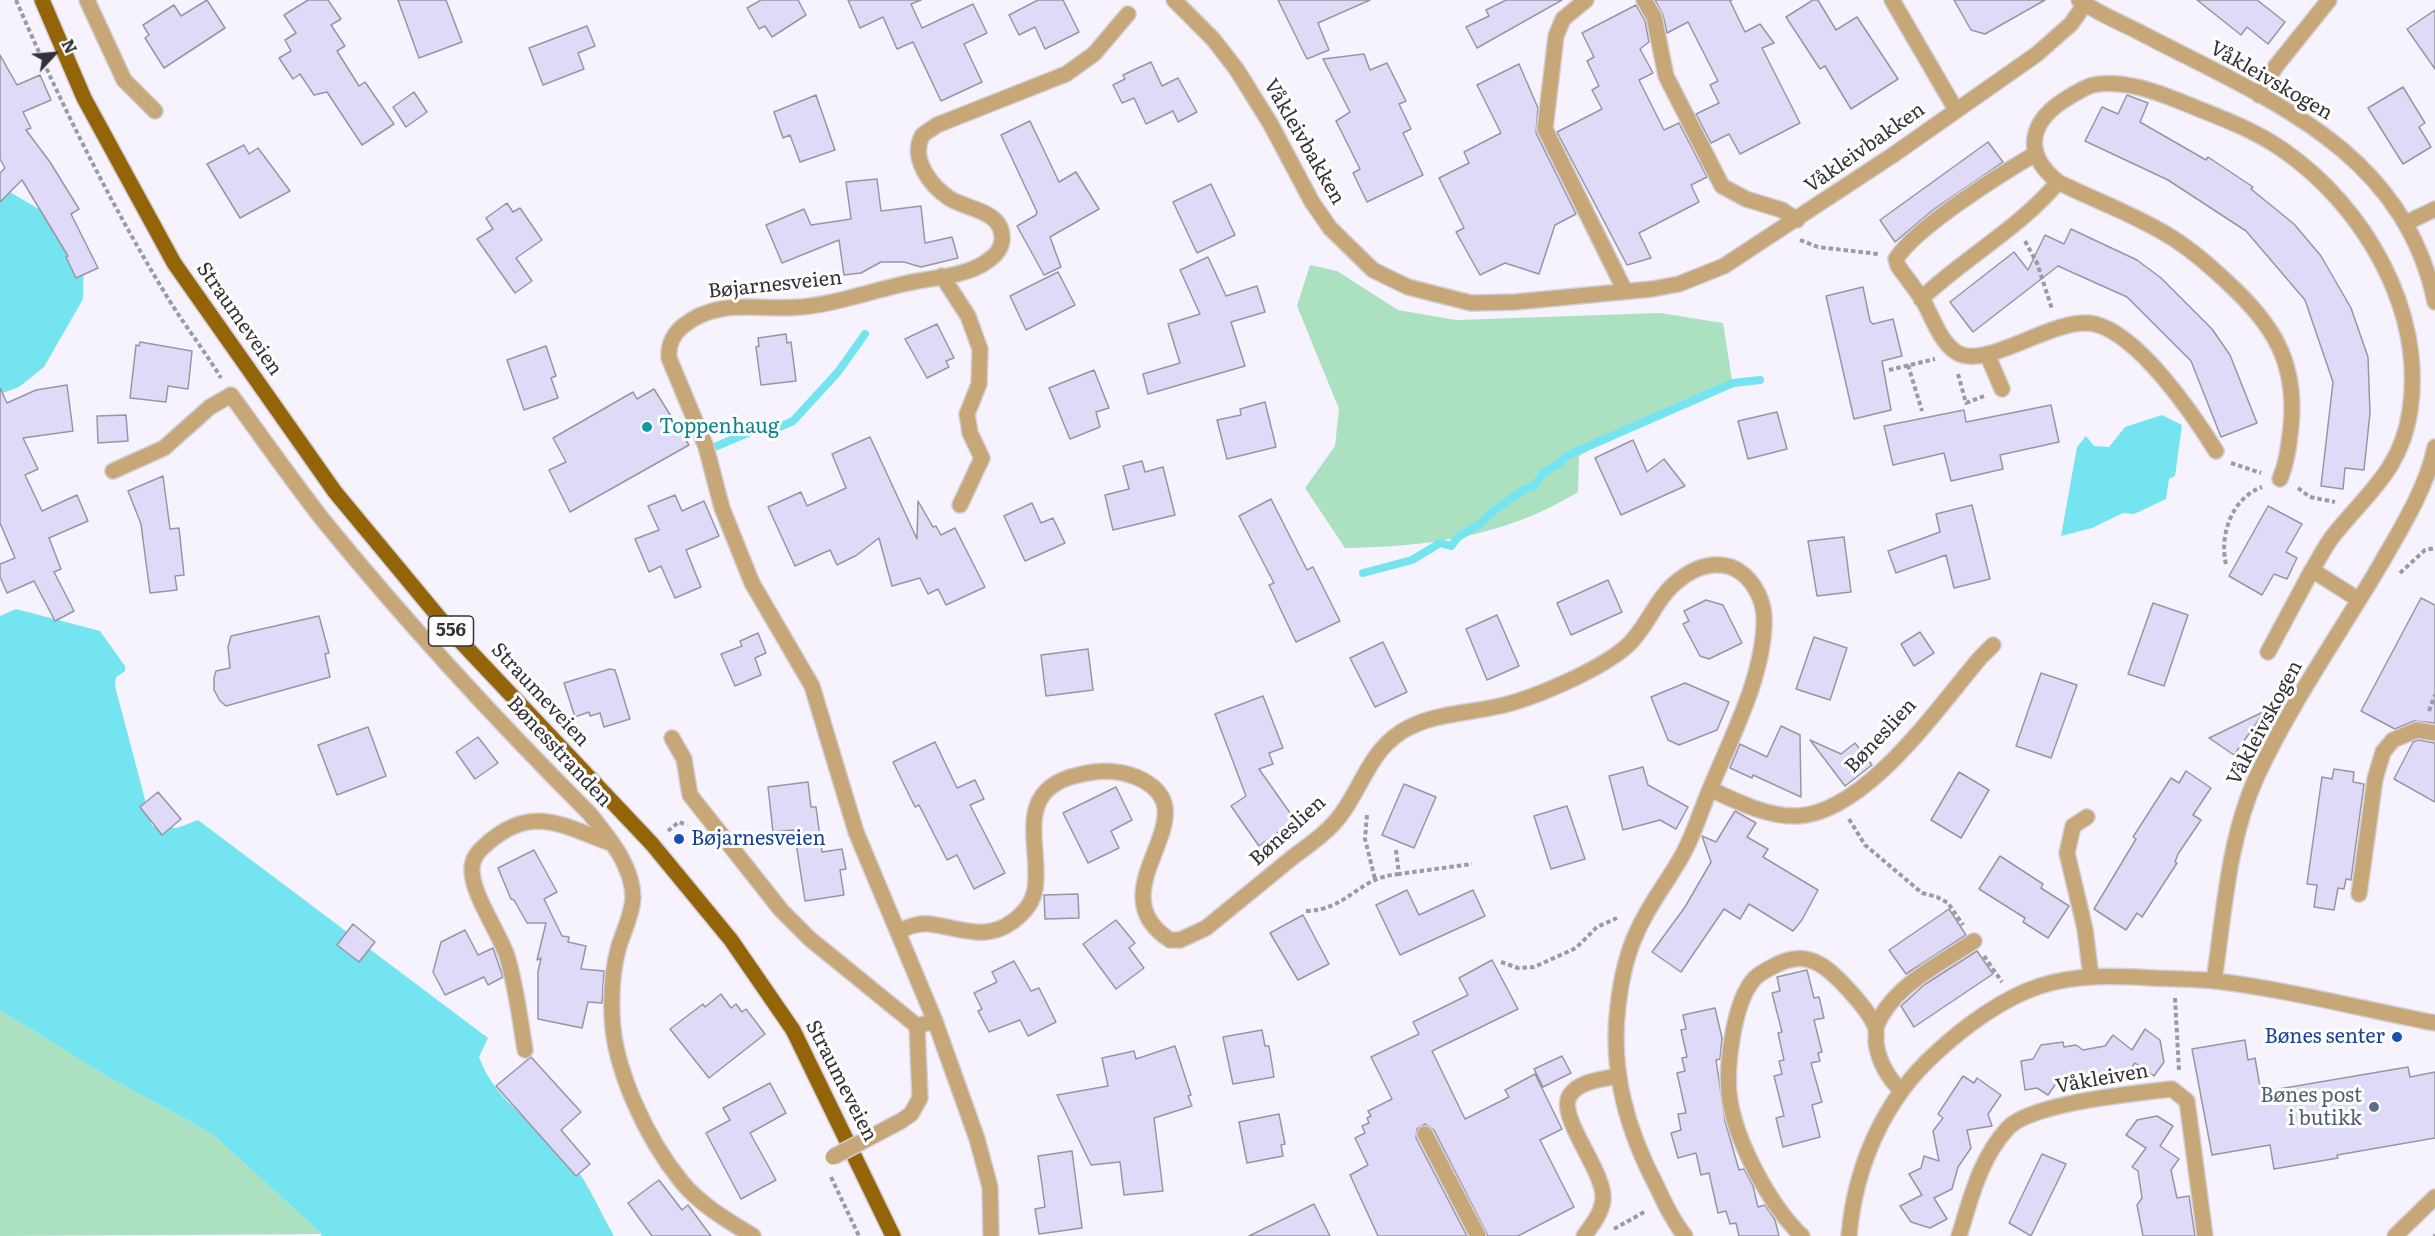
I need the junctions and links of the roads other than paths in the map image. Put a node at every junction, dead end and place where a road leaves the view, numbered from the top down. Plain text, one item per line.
1 (42, 0) edge
2 (87, 0) edge
3 (1174, 0) edge
4 (1586, 0) edge
5 (1644, 0) edge
6 (1892, 0) edge
7 (2329, 0) edge
8 (2082, 2) edge
9 (1128, 15) dead end
10 (2259, 95) junction
11 (1956, 110) junction
12 (154, 111) dead end
13 (2035, 154) junction
14 (2058, 182) junction
15 (2435, 209) edge
16 (1797, 220) junction
17 (2406, 223) junction
18 (942, 276) junction
19 (1625, 291) junction
20 (1922, 299) junction
21 (2435, 302) edge
22 (1987, 354) junction
23 (2002, 389) road end
24 (2435, 447) edge
25 (2221, 456) road end
26 (113, 471) dead end
27 (2279, 479) road end
28 (960, 506) dead end
29 (2312, 570) junction
30 (2359, 600) junction
31 (1993, 645) dead end
32 (2268, 652) dead end
33 (2435, 734) edge
34 (672, 738) dead end
35 (1710, 789) junction
36 (2086, 817) dead end
37 (614, 844) junction
38 (2359, 894) dead end
39 (898, 930) junction
40 (1974, 941) road end
41 (2091, 977) junction
42 (2214, 981) junction
43 (935, 1021) junction
44 (2435, 1023) edge
45 (917, 1026) junction
46 (1876, 1027) junction
47 (525, 1050) dead end
48 (1618, 1076) junction
49 (1901, 1091) junction
50 (1425, 1134) dead end
51 (833, 1157) road end
52 (2433, 1204) edge
53 (1678, 1234) edge
54 (753, 1236) edge
55 (893, 1236) edge
56 (991, 1236) edge
57 (1478, 1236) edge
58 (1584, 1236) edge
59 (1802, 1236) edge
60 (1849, 1236) edge
61 (1959, 1236) edge
62 (2205, 1236) edge
63 (2395, 1236) edge

1 - 55 main road, Straumeveien / 556
2 - 12 street
3 - 19 street, Våkleivbakken
4 - 19 street
5 - 16 street, Våkleivbakken
6 - 11 street, Våkleivbakken
7 - 10 street
8 - 10 street, Våkleivskogen
8 - 11 street, Våkleivbakken
9 - 18 street, Bøjarnesveien
10 - 17 street, Våkleivskogen
11 - 16 street, Våkleivbakken
13 - 14 street
13 - 20 street
13 - 29 street
14 - 20 street
14 - 27 street
15 - 17 street
16 - 19 street, Våkleivbakken
17 - 21 street, Våkleivskogen
18 - 28 street
18 - 39 street, Bøjarnesveien
20 - 22 street
22 - 23 street
22 - 25 street
24 - 30 street, Våkleivskogen
26 - 37 street, Bønesstranden
29 - 30 street
29 - 32 street
30 - 42 street, Våkleivskogen
31 - 35 street, Bøneslien
33 - 38 street
34 - 45 street
35 - 39 street, Bøneslien
35 - 48 street, Bøneslien
36 - 41 street
37 - 47 street
37 - 54 street, Bønesstranden
39 - 43 street, Bøjarnesveien
40 - 46 street
41 - 42 street
41 - 49 street
42 - 44 street
43 - 45 street
43 - 56 street, Bøjarnesveien
45 - 51 street, bridge
46 - 49 street
46 - 59 street
48 - 53 street, Bøneslien
48 - 58 street
49 - 60 street
50 - 57 street
52 - 63 street
61 - 62 street, Våkleiven

